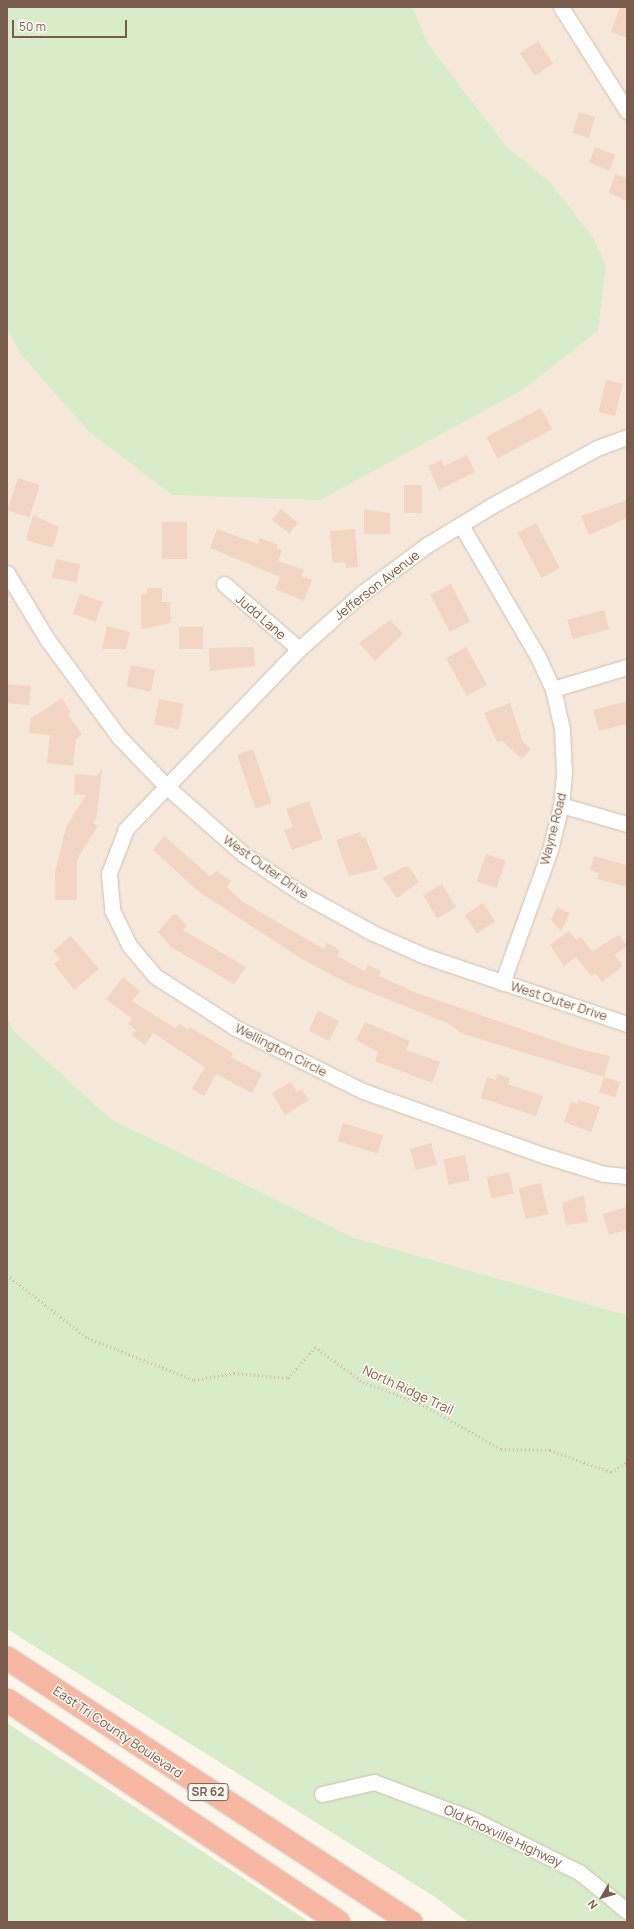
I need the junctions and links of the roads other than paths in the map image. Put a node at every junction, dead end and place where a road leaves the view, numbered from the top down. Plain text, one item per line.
1 (561, 7) edge
2 (627, 111) edge
3 (627, 437) edge
4 (461, 525) junction
5 (7, 573) edge
6 (224, 584) dead end
7 (299, 649) junction
8 (627, 667) edge
9 (553, 689) junction
10 (166, 786) junction
11 (562, 805) junction
12 (627, 824) edge
13 (502, 983) junction
14 (627, 1024) edge
15 (627, 1176) edge
16 (7, 1658) edge
17 (7, 1700) edge
18 (322, 1794) dead end
19 (627, 1911) edge
20 (338, 1922) edge
21 (411, 1922) edge

1 - 2 street
3 - 4 street, Jefferson Avenue
4 - 7 street, Jefferson Avenue
4 - 9 street, Wayne Road
5 - 10 street, West Outer Drive
6 - 7 street, Judd Lane
7 - 10 street, Jefferson Avenue
8 - 9 street
9 - 11 street, Wayne Road
10 - 13 street, West Outer Drive
10 - 15 street, Wellington Circle
11 - 12 street
11 - 13 street, Wayne Road
13 - 14 street, West Outer Drive
16 - 21 highway, East Tri County Boulevard / SR 62
17 - 20 highway, SR 62
18 - 19 street, Old Knoxville Highway

